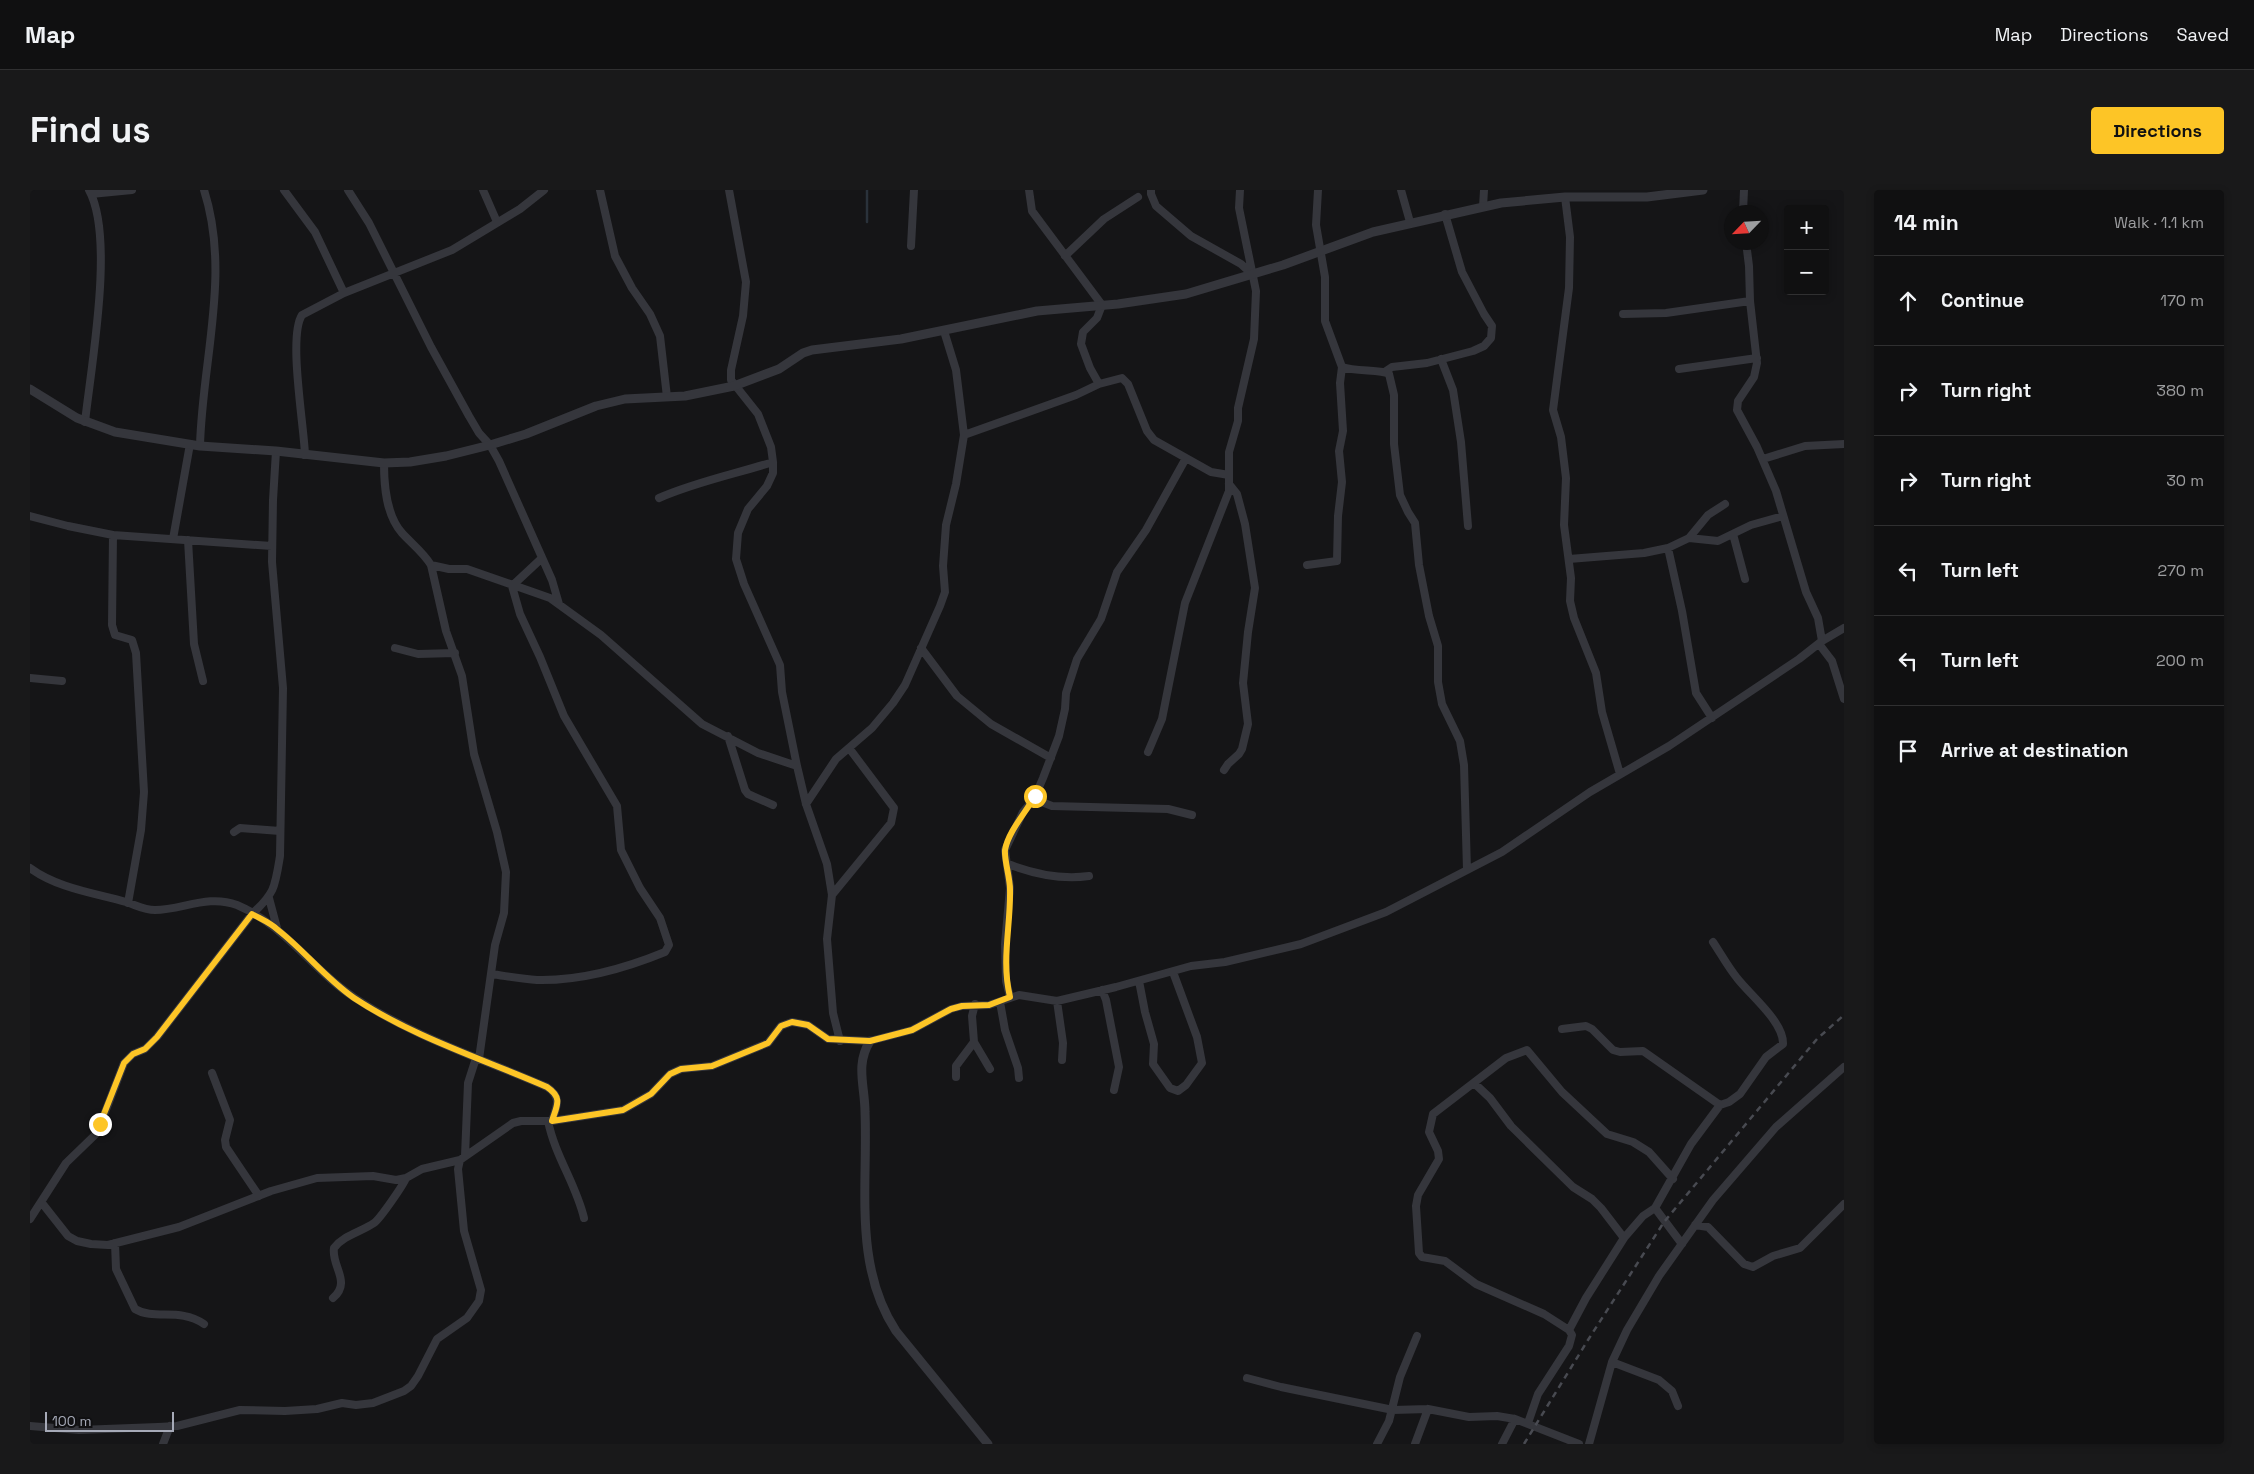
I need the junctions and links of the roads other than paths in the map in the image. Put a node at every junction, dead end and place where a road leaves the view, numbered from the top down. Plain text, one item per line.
1 (132, 190) edge
2 (204, 190) edge
3 (284, 190) edge
4 (348, 190) edge
5 (483, 190) edge
6 (544, 190) edge
7 (600, 190) edge
8 (729, 190) edge
9 (914, 190) edge
10 (1029, 190) edge
11 (1151, 190) edge
12 (1240, 190) edge
13 (1318, 190) edge
14 (1401, 190) edge
15 (1484, 190) edge
16 (1703, 190) edge
17 (1744, 190) edge
18 (90, 192) edge
19 (1138, 197) dead end
20 (1565, 197) junction
21 (1743, 205) edge
22 (1483, 207) junction
23 (1445, 214) junction
24 (497, 222) junction
25 (1410, 222) junction
26 (911, 246) dead end
27 (1747, 250) edge
28 (1320, 251) junction
29 (1065, 256) junction
30 (393, 274) junction
31 (1253, 275) junction
32 (344, 293) junction
33 (1750, 301) junction
34 (1102, 306) junction
35 (1623, 314) dead end
36 (944, 331) junction
37 (1757, 358) junction
38 (1441, 359) junction
39 (1342, 367) junction
40 (1679, 369) dead end
41 (1386, 372) junction
42 (1099, 384) junction
43 (734, 386) junction
44 (30, 389) edge
45 (667, 397) junction
46 (86, 422) junction
47 (964, 435) junction
48 (190, 444) junction
49 (1844, 444) edge
50 (490, 445) junction
51 (200, 446) junction
52 (276, 451) junction
53 (305, 454) junction
54 (1186, 458) junction
55 (1763, 459) junction
56 (773, 462) junction
57 (384, 464) junction
58 (1229, 479) junction
59 (659, 498) dead end
60 (1725, 504) dead end
61 (30, 516) edge
62 (1783, 516) junction
63 (1468, 526) dead end
64 (1733, 534) junction
65 (113, 535) junction
66 (1689, 538) junction
67 (174, 539) junction
68 (188, 540) junction
69 (272, 546) junction
70 (1668, 548) junction
71 (542, 558) junction
72 (1569, 559) junction
73 (431, 564) junction
74 (1307, 565) dead end
75 (1745, 579) dead end
76 (512, 586) junction
77 (560, 604) junction
78 (1842, 632) edge
79 (1821, 642) junction
80 (395, 648) dead end
81 (922, 648) junction
82 (455, 653) junction
83 (30, 678) edge
84 (62, 681) dead end
85 (203, 681) dead end
86 (1844, 699) edge
87 (1712, 718) junction
88 (728, 736) junction
89 (849, 748) junction
90 (1148, 752) dead end
91 (1051, 758) junction
92 (797, 766) junction
93 (1224, 770) dead end
94 (1620, 774) junction
95 (1034, 799) junction
96 (806, 804) junction
97 (773, 805) dead end
98 (1192, 814) dead end
99 (280, 831) junction
100 (234, 832) dead end
101 (1008, 864) junction
102 (30, 868) edge
103 (1467, 870) junction
104 (1089, 876) dead end
105 (832, 895) junction
106 (269, 898) junction
107 (128, 902) junction
108 (252, 914) junction
109 (277, 928) junction
110 (1714, 942) dead end
111 (1173, 972) junction
112 (491, 974) junction
113 (1140, 981) junction
114 (1102, 990) junction
115 (1010, 997) junction
116 (1057, 1000) junction
117 (1000, 1002) junction
118 (975, 1004) junction
119 (1562, 1029) dead end
120 (840, 1041) junction
121 (870, 1041) junction
122 (974, 1042) junction
123 (477, 1058) junction
124 (1062, 1060) dead end
125 (1844, 1066) edge
126 (990, 1069) dead end
127 (212, 1073) dead end
128 (956, 1077) dead end
129 (1019, 1078) dead end
130 (1474, 1083) junction
131 (1114, 1090) dead end
132 (1720, 1105) junction
133 (550, 1121) junction
134 (462, 1158) junction
135 (406, 1178) junction
136 (1672, 1179) junction
137 (259, 1196) junction
138 (42, 1203) junction
139 (1844, 1204) edge
140 (1655, 1208) junction
141 (584, 1218) dead end
142 (30, 1219) edge
143 (1695, 1225) junction
144 (1624, 1238) junction
145 (115, 1243) junction
146 (1682, 1244) junction
147 (333, 1298) dead end
148 (204, 1324) dead end
149 (1569, 1330) junction
150 (1417, 1336) dead end
151 (1612, 1362) junction
152 (1247, 1378) dead end
153 (1678, 1406) dead end
154 (1393, 1410) junction
155 (1428, 1410) junction
156 (1515, 1419) junction
157 (1528, 1423) junction
158 (30, 1426) edge
159 (170, 1426) junction
160 (163, 1444) edge
161 (988, 1444) edge
162 (1377, 1444) edge
163 (1415, 1444) edge
164 (1502, 1444) edge
165 (1579, 1444) edge
166 (1589, 1444) edge

1 - 18 street
2 - 51 street
3 - 32 street
4 - 30 street
5 - 24 street
6 - 24 street
7 - 45 street
8 - 43 street
9 - 26 street
10 - 29 street
11 - 31 street
12 - 31 street
13 - 28 street
14 - 25 street
15 - 22 street
16 - 20 street
17 - 21 street
18 - 46 street
19 - 29 street
20 - 22 street
20 - 72 street
22 - 23 street
23 - 25 street
23 - 38 street
24 - 30 street
25 - 28 street
27 - 33 street
28 - 31 street
28 - 39 street
29 - 34 street
30 - 32 street
30 - 50 street
31 - 34 street
31 - 58 street
32 - 53 street
33 - 35 street
33 - 37 street
34 - 36 street
34 - 42 street
36 - 43 street
36 - 47 street
37 - 40 street
37 - 55 street
38 - 41 street
38 - 63 street
39 - 41 street
39 - 74 street
41 - 103 street
42 - 47 street
42 - 54 street
43 - 45 street
43 - 56 street
44 - 46 street
45 - 50 street
46 - 48 street
47 - 81 street
48 - 51 street
48 - 67 street
49 - 55 street
50 - 57 street
50 - 71 street
51 - 52 street
52 - 53 street
52 - 69 street
53 - 57 street
54 - 58 street
54 - 91 street
55 - 62 street
56 - 59 street
56 - 92 street
57 - 73 street
58 - 90 street
58 - 93 street
60 - 66 street
61 - 65 street
62 - 64 street
62 - 79 street
64 - 66 street
64 - 75 street
65 - 67 street
65 - 107 street
66 - 70 street
67 - 68 street
68 - 69 street
68 - 85 street
69 - 99 street
70 - 72 street
70 - 87 street
71 - 76 street
71 - 77 street
72 - 94 street
73 - 76 street
73 - 82 street
76 - 77 street
76 - 112 street
77 - 88 street
78 - 79 street
79 - 86 street
79 - 87 street
80 - 82 street
81 - 89 street
81 - 91 street
82 - 112 street
83 - 84 street
87 - 94 street
88 - 92 street
88 - 97 street
89 - 96 street
89 - 105 street
91 - 95 street
92 - 96 street
94 - 103 street
95 - 98 street
95 - 101 street
96 - 105 street
99 - 100 street
99 - 106 street
101 - 104 street
101 - 115 street
102 - 107 street
103 - 111 street
105 - 120 street
106 - 108 street
106 - 109 street
107 - 108 street
108 - 109 street
108 - 138 street
109 - 123 street
110 - 132 street
111 - 113 street
111 - 113 street
112 - 123 street
113 - 114 street
114 - 116 street
114 - 131 street
115 - 116 street
115 - 117 street
116 - 124 street
117 - 118 street
117 - 129 street
118 - 121 street
118 - 122 street
119 - 132 street
120 - 121 street
120 - 133 street
121 - 161 street
122 - 126 street
122 - 128 street
123 - 133 street
123 - 134 street
125 - 143 street
127 - 137 street
130 - 136 street
130 - 144 street
130 - 149 street
132 - 136 street
133 - 134 street
133 - 141 street
134 - 135 street
134 - 159 street
135 - 137 street
135 - 147 street
136 - 140 street
137 - 145 street
138 - 142 street
138 - 145 street
139 - 143 street
140 - 144 street
140 - 146 street
143 - 146 street
144 - 149 street
145 - 148 street
146 - 151 street
149 - 157 street
150 - 154 street
151 - 153 street
151 - 166 street
152 - 154 street
154 - 155 street
154 - 162 street
155 - 156 street
155 - 163 street
156 - 157 street
156 - 164 street
157 - 165 street
158 - 159 street
159 - 160 street

